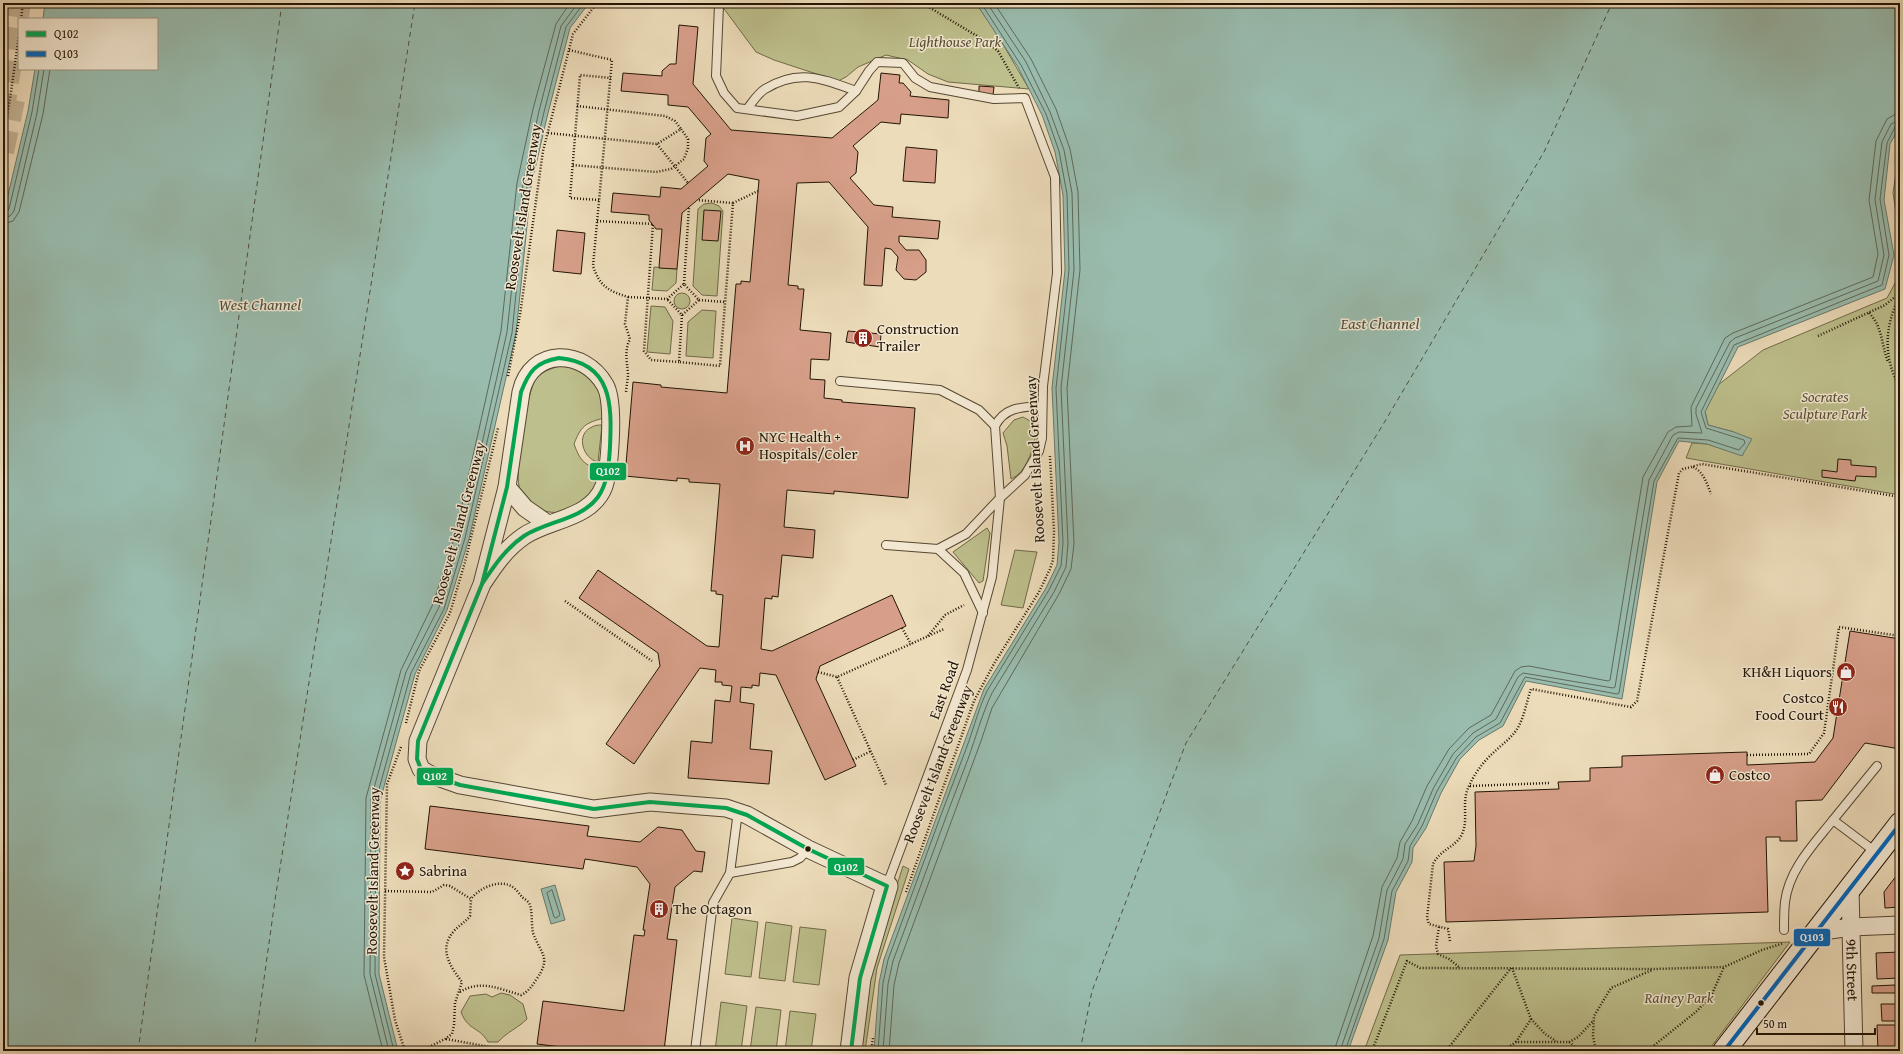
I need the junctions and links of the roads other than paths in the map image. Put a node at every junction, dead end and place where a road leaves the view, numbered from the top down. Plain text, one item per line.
1 (719, 5) road end
2 (856, 91) junction
3 (747, 109) junction
4 (840, 381) dead end
5 (1041, 406) junction
6 (995, 426) junction
7 (507, 487) junction
8 (1000, 498) junction
9 (548, 524) junction
10 (886, 545) dead end
11 (938, 549) junction
12 (482, 584) junction
13 (984, 614) junction
14 (1877, 766) dead end
15 (738, 811) junction
16 (1834, 820) junction
17 (1900, 824) edge
18 (808, 850) junction
19 (1877, 854) junction
20 (730, 874) junction
21 (887, 886) junction
22 (1850, 889) junction
23 (1900, 926) edge
24 (1851, 927) junction
25 (1784, 930) dead end
26 (1816, 932) junction
27 (695, 1051) edge
28 (851, 1051) edge
29 (1724, 1051) edge
30 (1854, 1051) edge

1 - 3 lane
2 - 3 lane
2 - 3 lane
2 - 5 lane, Roosevelt Island Greenway
4 - 6 lane
5 - 6 lane
5 - 8 lane
6 - 8 lane, East Road
7 - 9 street
7 - 9 street
7 - 12 street
8 - 11 lane
8 - 13 lane, East Road
9 - 12 street
10 - 11 lane
11 - 13 lane
12 - 15 street
13 - 21 lane, East Road
14 - 16 lane
15 - 18 street
15 - 20 lane
16 - 19 lane
16 - 25 lane
17 - 19 main road
18 - 20 lane
18 - 21 street
19 - 22 main road
20 - 27 lane
21 - 28 street
22 - 24 street, 9th Street
22 - 26 main road
23 - 24 street
24 - 26 street
24 - 30 street, 9th Street
26 - 29 main road

